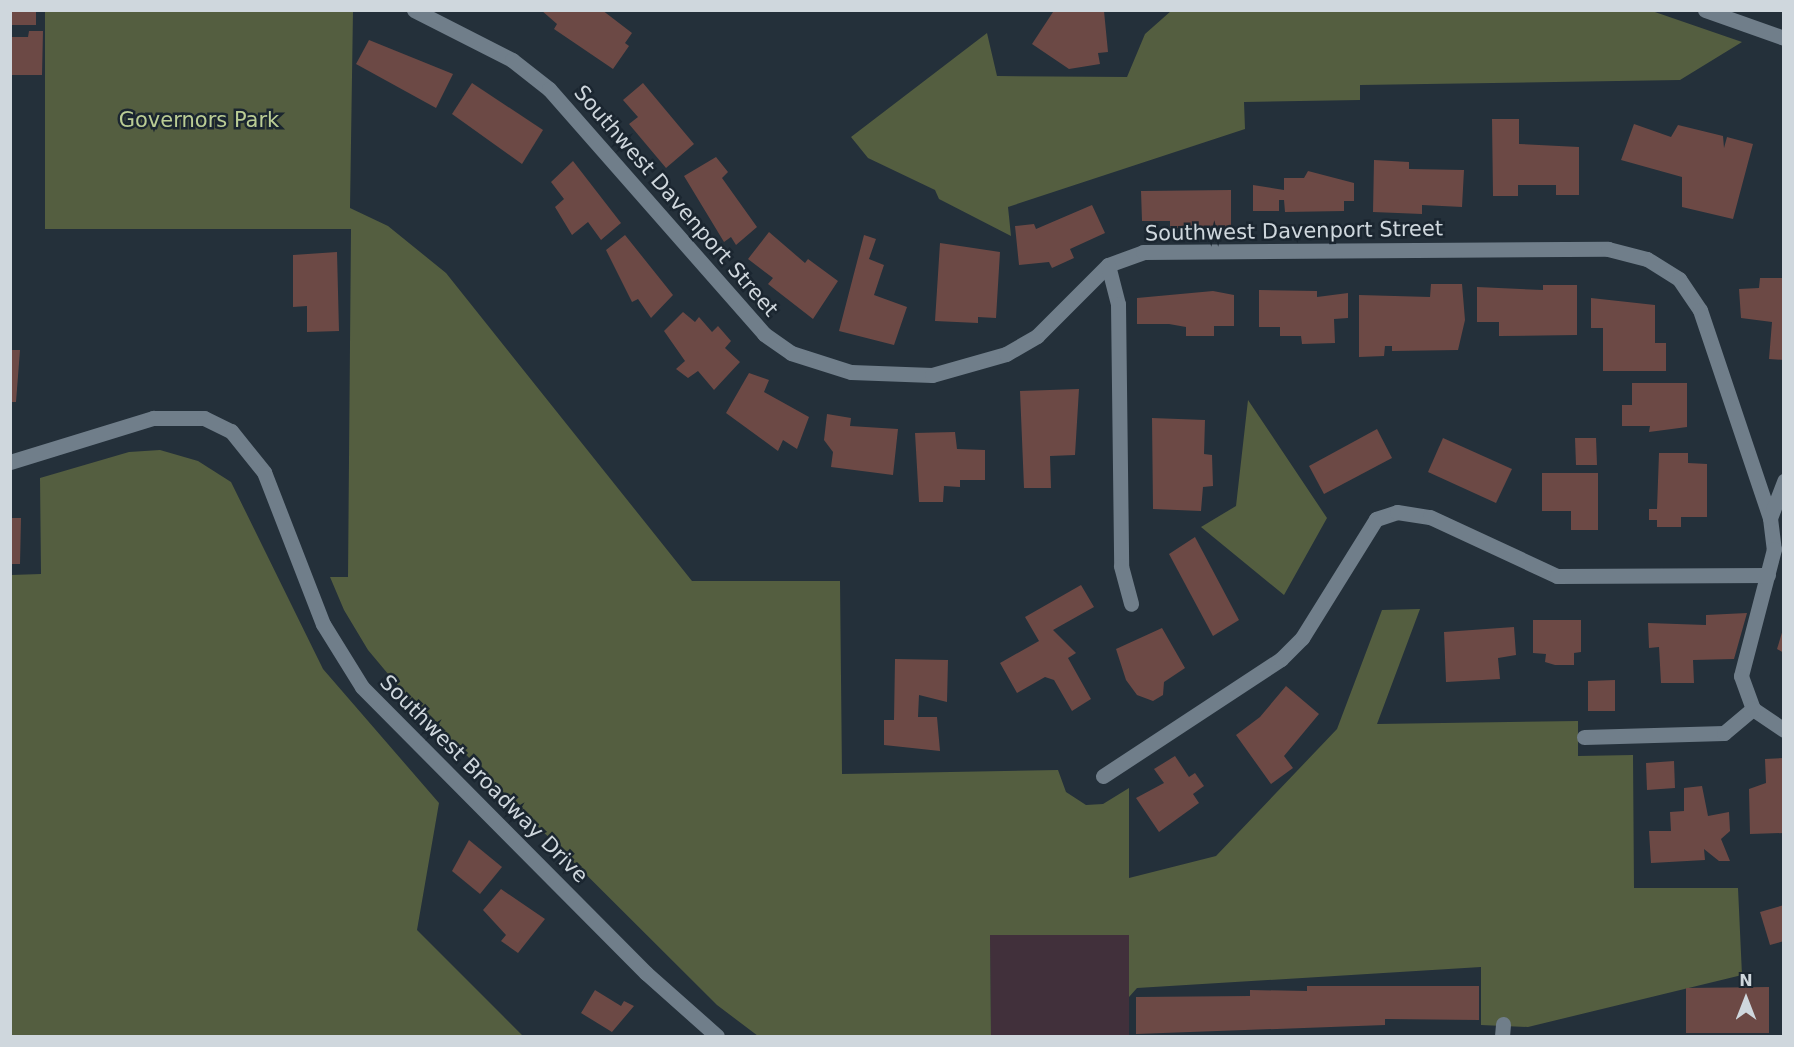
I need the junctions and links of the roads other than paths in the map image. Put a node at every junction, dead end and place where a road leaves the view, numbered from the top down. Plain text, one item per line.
1 (414, 10) edge
2 (1705, 10) edge
3 (1784, 38) edge
4 (1108, 265) junction
5 (10, 462) edge
6 (1784, 481) edge
7 (1770, 518) junction
8 (1768, 575) junction
9 (1131, 604) dead end
10 (1753, 709) junction
11 (1784, 730) edge
12 (1584, 737) dead end
13 (1103, 776) dead end
14 (717, 1036) edge

1 - 4 street, Southwest Davenport Street
2 - 3 street
4 - 7 street, Southwest Davenport Street
4 - 9 street
5 - 14 street, Southwest Broadway Drive
6 - 7 street
7 - 8 street, Southwest Davenport Street
8 - 10 street, Southwest Davenport Street
8 - 13 street
10 - 11 street
10 - 12 street

